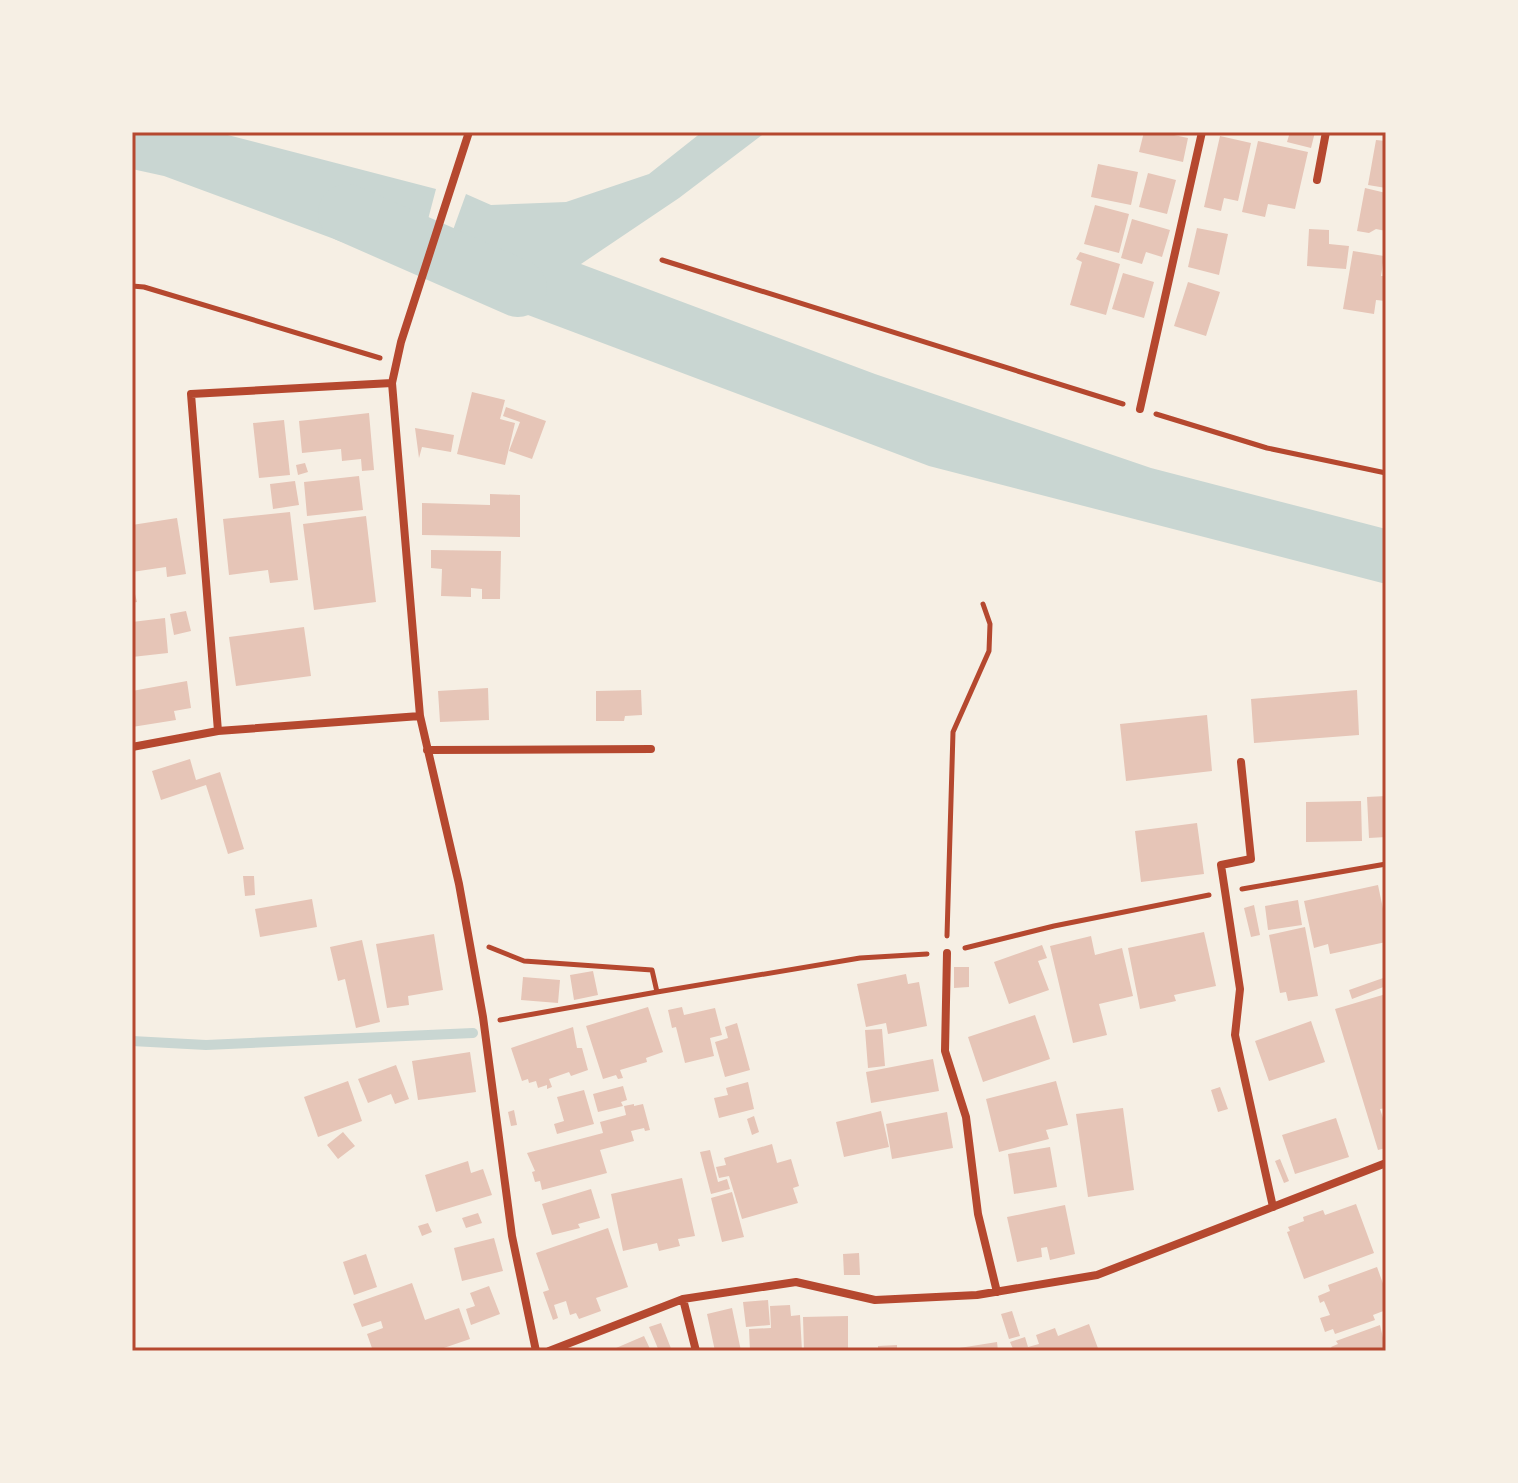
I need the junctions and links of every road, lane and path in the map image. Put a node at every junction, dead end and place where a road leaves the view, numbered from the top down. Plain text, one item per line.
1 (469, 132) edge
2 (1202, 132) edge
3 (1326, 132) edge
4 (1317, 180) dead end
5 (662, 260) dead end
6 (132, 286) edge
7 (397, 364) junction
8 (392, 383) junction
9 (1140, 409) junction
10 (1386, 473) edge
11 (983, 604) dead end
12 (420, 716) junction
13 (218, 731) junction
14 (132, 747) edge
15 (651, 749) dead end
16 (427, 750) junction
17 (1241, 762) dead end
18 (1386, 864) edge
19 (1225, 892) junction
20 (469, 940) junction
21 (947, 953) junction
22 (657, 992) junction
23 (483, 1023) junction
24 (1386, 1163) edge
25 (1273, 1207) junction
26 (997, 1292) junction
27 (683, 1299) junction
28 (536, 1351) edge
29 (549, 1351) edge
30 (696, 1351) edge

1 - 7 street
2 - 9 street
3 - 4 street
5 - 9 path
6 - 7 path
7 - 8 street
8 - 12 street
8 - 13 street
9 - 10 path
11 - 21 path
12 - 13 street
12 - 16 street
13 - 14 street
15 - 16 street
16 - 20 street
17 - 19 street
18 - 19 path
19 - 21 path
19 - 25 street
20 - 22 path
20 - 23 street
21 - 22 path
21 - 26 street
22 - 23 path
23 - 28 street
24 - 25 street
25 - 26 street
26 - 27 street
27 - 29 street
27 - 30 street

